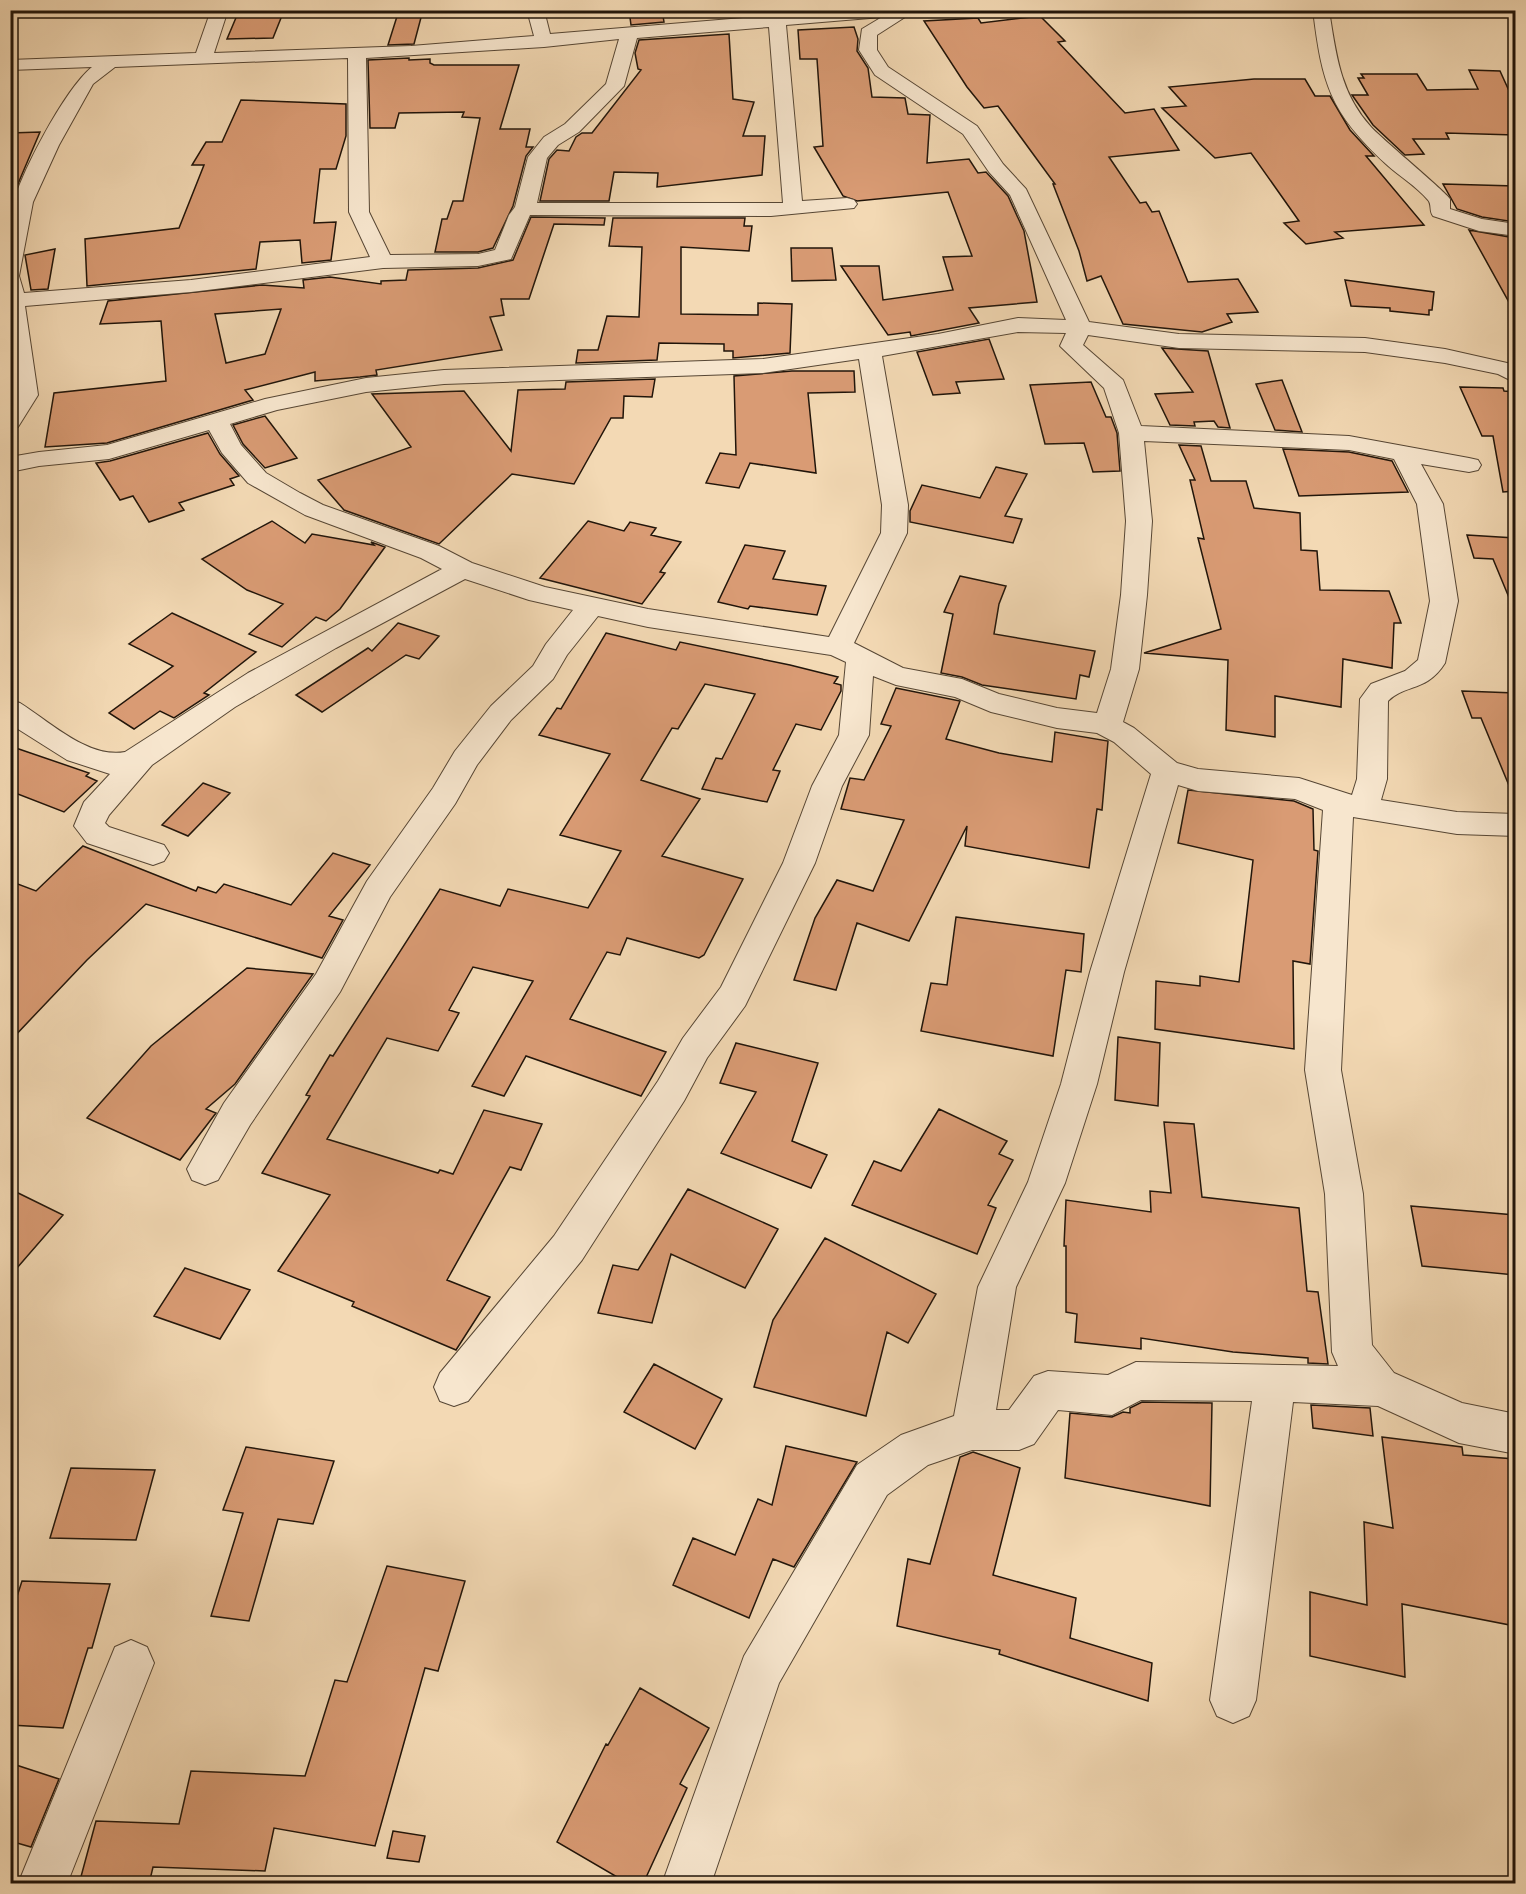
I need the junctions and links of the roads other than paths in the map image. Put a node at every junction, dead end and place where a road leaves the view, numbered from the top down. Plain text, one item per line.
1 (220, 10) edge
2 (535, 10) edge
3 (1321, 10) edge
4 (906, 11) edge
5 (777, 22) junction
6 (629, 35) junction
7 (544, 42) junction
8 (357, 53) junction
9 (203, 58) junction
10 (111, 61) junction
11 (10, 65) edge
12 (17, 203) edge
13 (847, 204) dead end
14 (794, 208) junction
15 (525, 209) junction
16 (1515, 230) edge
17 (383, 262) junction
18 (10, 274) edge
19 (14, 300) junction
20 (1080, 327) junction
21 (869, 350) junction
22 (1515, 376) edge
23 (10, 423) edge
24 (217, 423) junction
25 (1131, 433) junction
26 (1404, 455) junction
27 (39, 459) junction
28 (10, 465) edge
29 (1469, 465) dead end
30 (463, 568) junction
31 (591, 606) junction
32 (849, 653) junction
33 (10, 710) edge
34 (1107, 726) junction
35 (141, 758) junction
36 (1167, 771) junction
37 (1351, 806) junction
38 (1515, 825) edge
39 (153, 853) dead end
40 (205, 1169) dead end
41 (1275, 1382) junction
42 (454, 1387) dead end
43 (1380, 1387) junction
44 (972, 1430) junction
45 (1515, 1434) edge
46 (131, 1663) dead end
47 (1233, 1700) dead end
48 (42, 1884) edge
49 (686, 1884) edge

1 - 9 street
2 - 7 street
3 - 16 street
4 - 5 street
4 - 20 street
5 - 6 street
5 - 14 street
6 - 7 street
6 - 15 street
7 - 8 street
8 - 9 street
8 - 17 street
9 - 10 street
10 - 11 street
10 - 12 street
12 - 18 street
13 - 14 street
14 - 15 street
15 - 17 street
17 - 19 street
18 - 19 street
19 - 23 street
20 - 21 street
20 - 22 street
20 - 25 street
21 - 24 street
21 - 32 street
23 - 27 street
24 - 27 street
24 - 30 street
25 - 26 street
25 - 34 street
26 - 29 street
26 - 37 street
27 - 28 street
30 - 31 street
30 - 35 street
31 - 32 street
31 - 40 street
32 - 34 street
32 - 42 street
33 - 35 street
34 - 36 street
35 - 39 street
36 - 37 street
36 - 44 street
37 - 38 street
37 - 43 street
41 - 43 street
41 - 44 street
41 - 47 street
43 - 45 street
44 - 49 street
46 - 48 street

